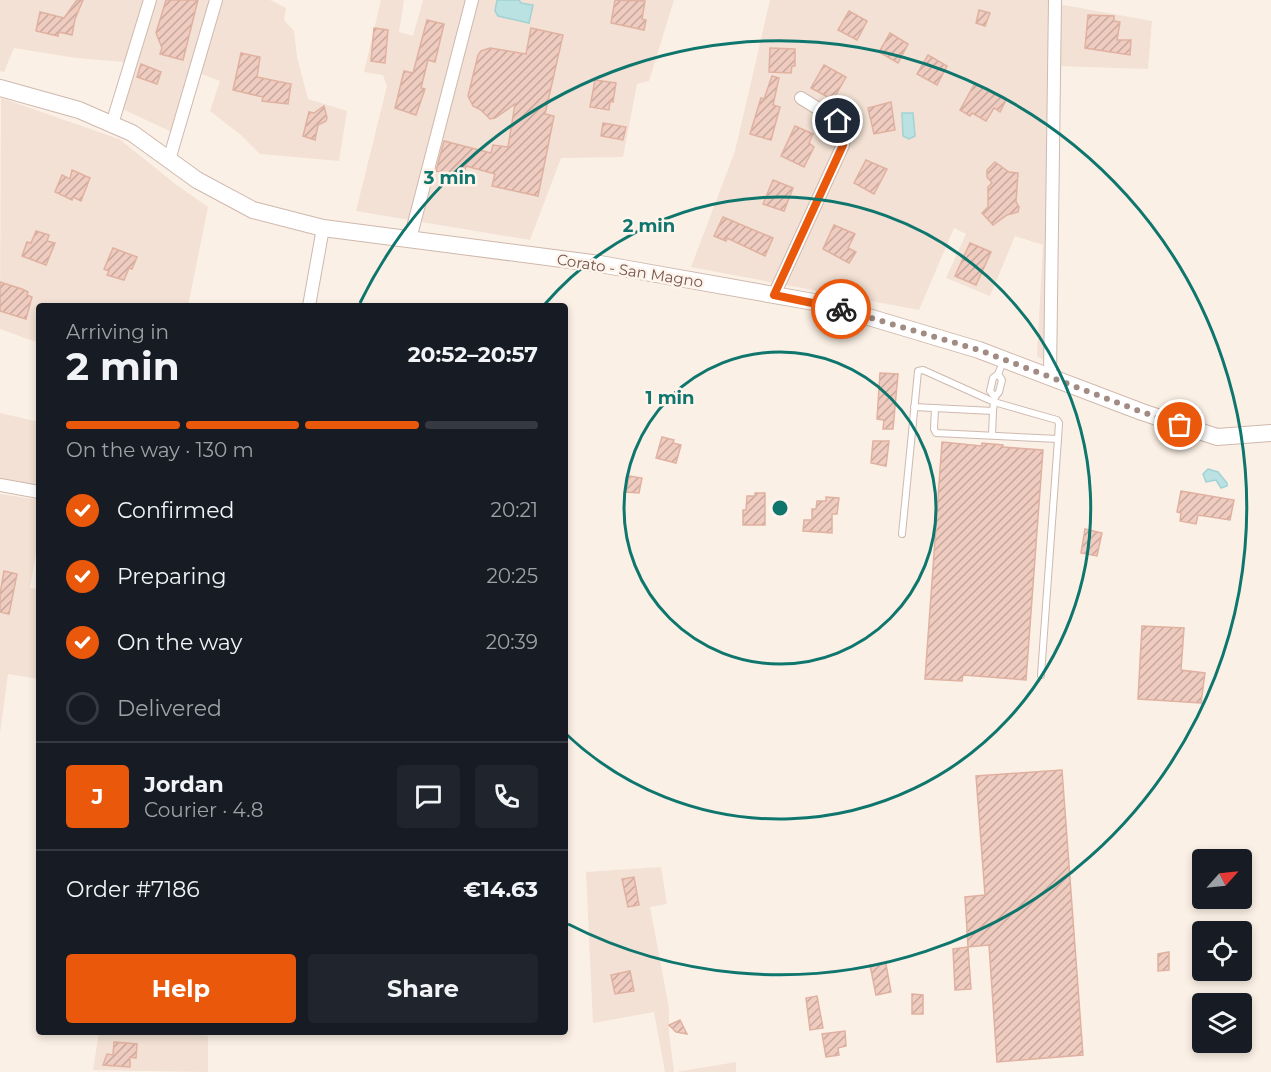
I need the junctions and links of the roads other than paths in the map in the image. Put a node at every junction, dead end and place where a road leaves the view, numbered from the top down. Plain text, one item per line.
1 (150, 0) edge
2 (216, 0) edge
3 (472, 0) edge
4 (1055, 0) edge
5 (0, 88) edge
6 (801, 98) dead end
7 (112, 124) junction
8 (170, 160) junction
9 (323, 228) junction
10 (410, 239) junction
11 (774, 295) junction
12 (310, 303) edge
13 (1001, 367) junction
14 (1050, 377) junction
15 (994, 399) junction
16 (914, 407) junction
17 (935, 408) junction
18 (993, 411) junction
19 (1271, 433) edge
20 (992, 435) junction
21 (1058, 440) junction
22 (0, 485) edge
23 (36, 491) edge
24 (902, 534) dead end
25 (1041, 675) dead end

1 - 7 street
2 - 8 street
3 - 10 street
4 - 14 street
5 - 7 main road, Corato - San Magno
6 - 11 street
7 - 8 main road, Corato - San Magno
8 - 9 main road, Corato - San Magno
9 - 10 main road, Corato - San Magno
9 - 12 street
10 - 11 main road, Corato - San Magno
11 - 13 main road, Corato - San Magno
13 - 14 main road, Corato - San Magno
13 - 15 lane
14 - 19 main road, Corato - San Magno
15 - 16 lane
15 - 18 lane
15 - 21 lane
16 - 17 lane
16 - 24 lane
17 - 18 lane
17 - 20 lane
18 - 20 lane
20 - 21 lane
21 - 25 lane
22 - 23 street

